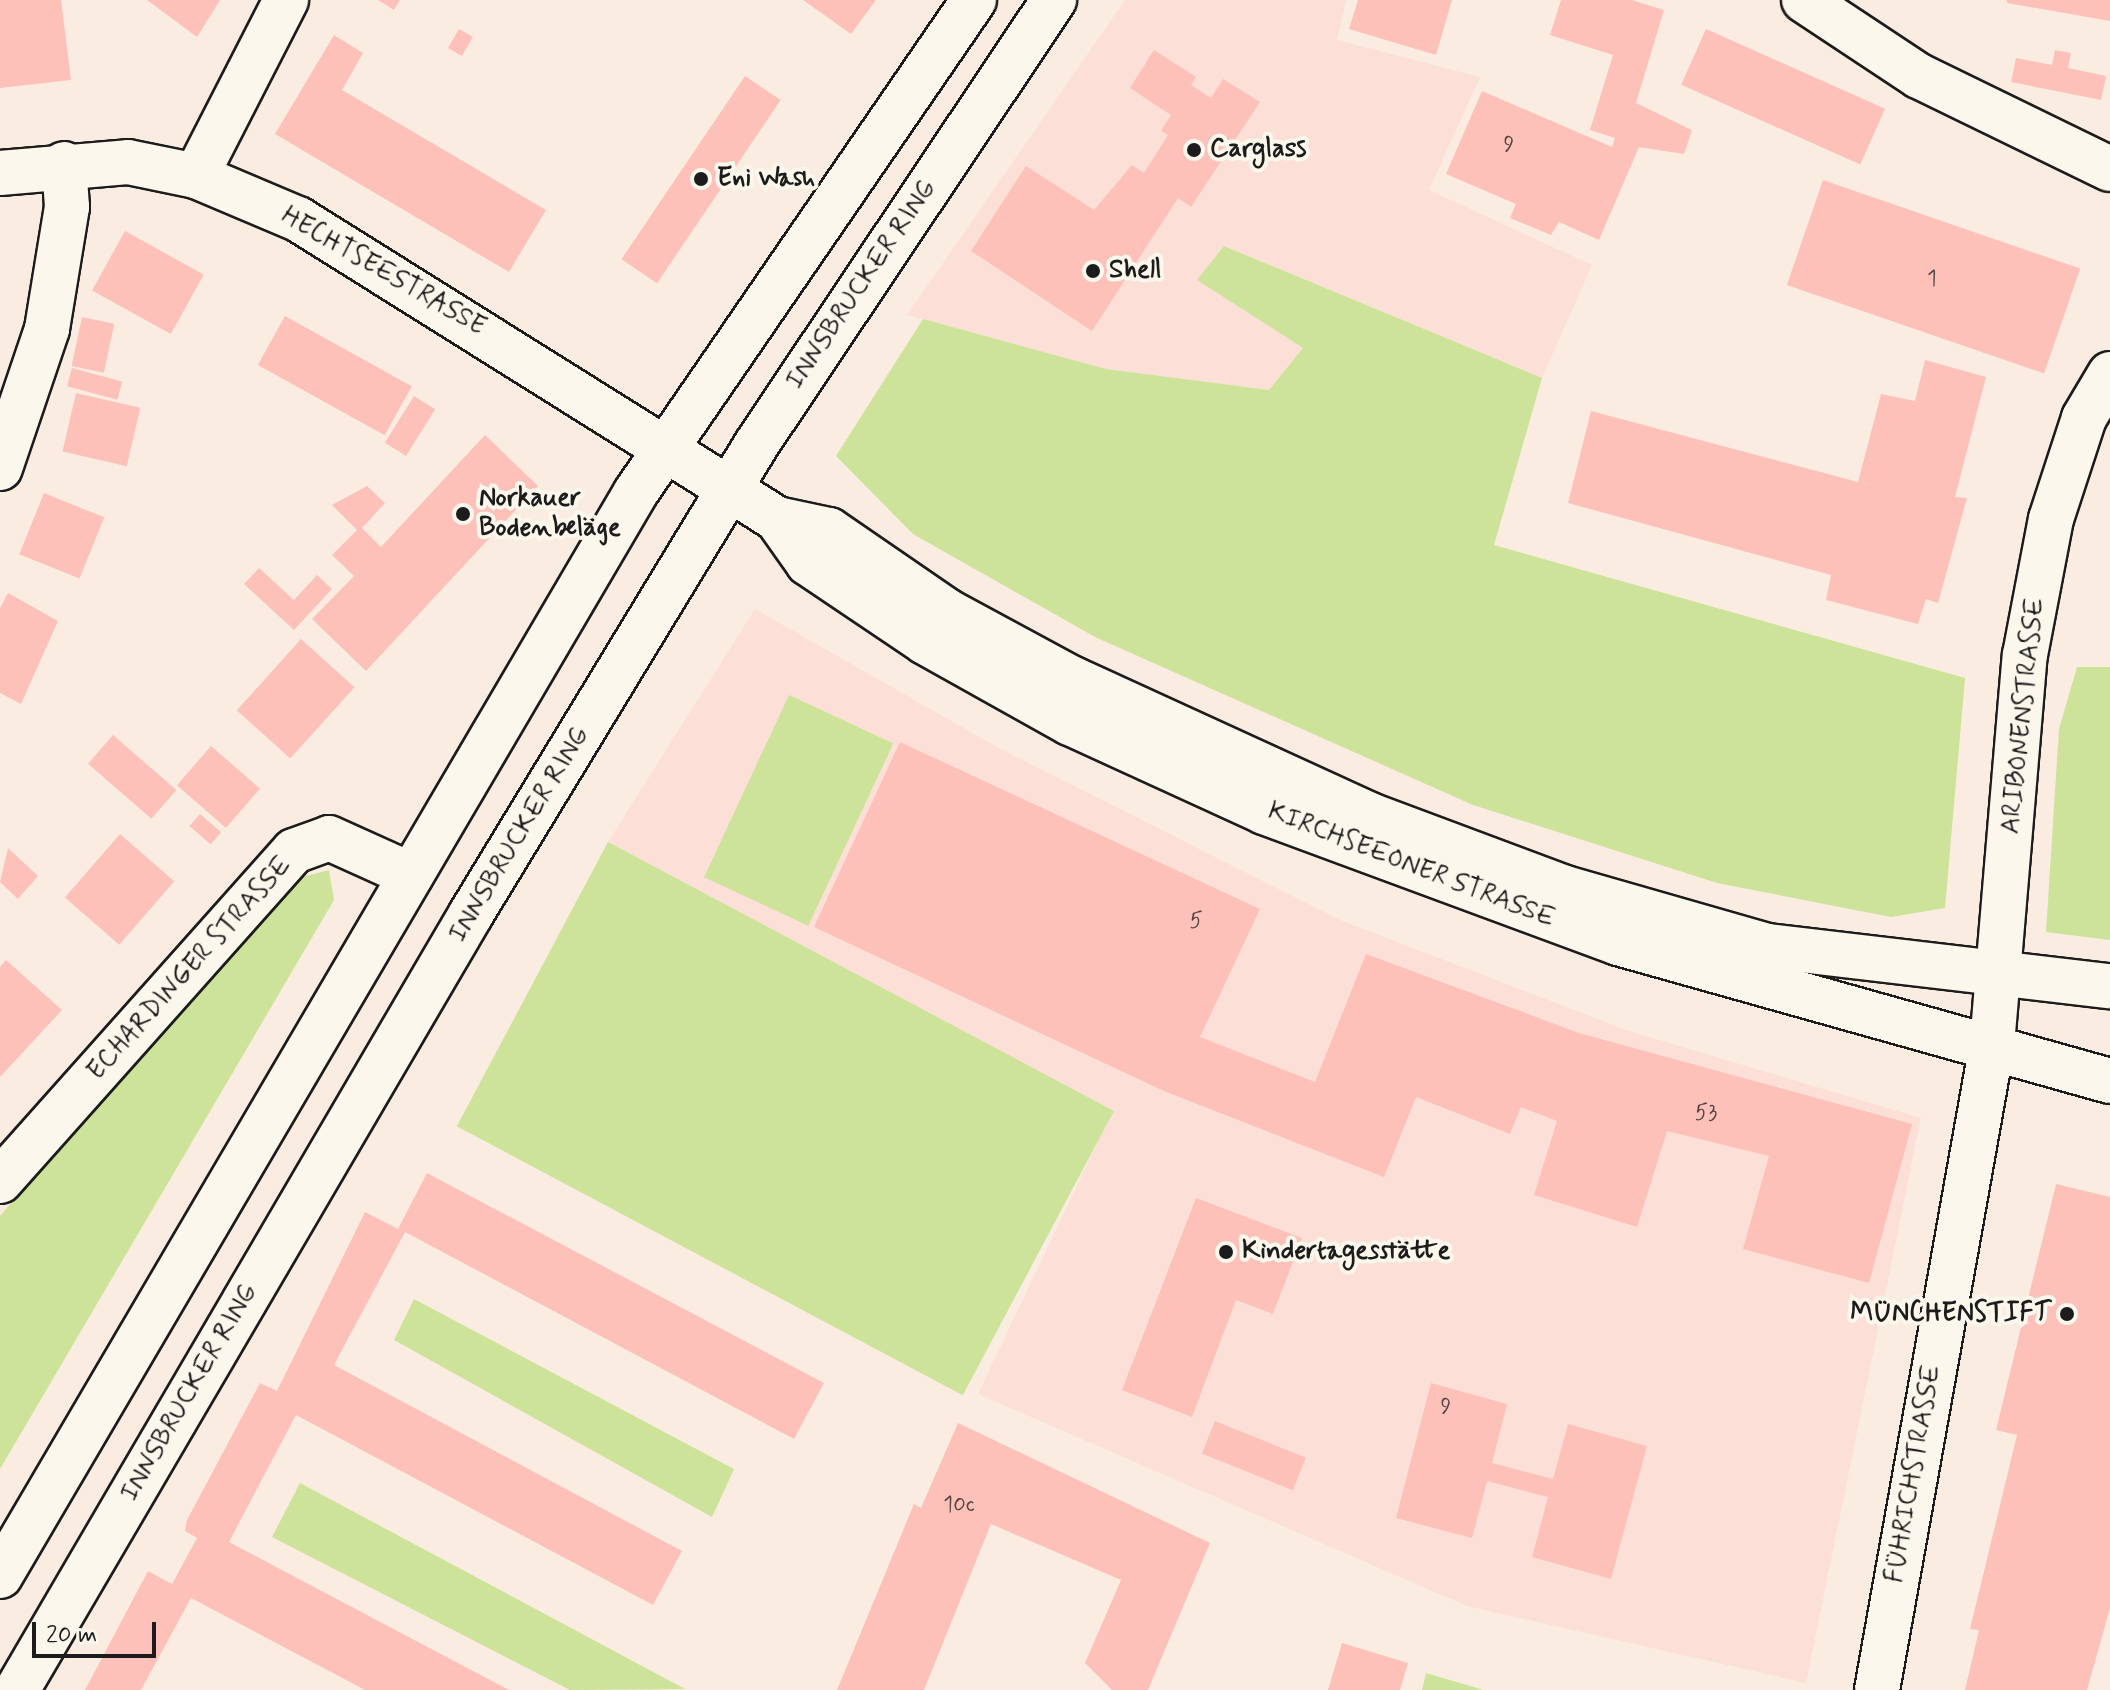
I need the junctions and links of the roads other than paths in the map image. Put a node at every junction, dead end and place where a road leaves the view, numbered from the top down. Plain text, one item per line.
1 (286, 0) edge
2 (974, 0) edge
3 (1054, 0) edge
4 (1804, 0) edge
5 (64, 164) junction
6 (2110, 169) edge
7 (0, 173) edge
8 (196, 176) junction
9 (2110, 374) edge
10 (664, 447) junction
11 (0, 468) edge
12 (730, 490) junction
13 (777, 519) junction
14 (411, 875) junction
15 (1999, 975) junction
16 (2110, 986) edge
17 (1992, 1045) junction
18 (2110, 1081) edge
19 (0, 1181) edge
20 (0, 1576) edge
21 (17, 1690) edge
22 (1877, 1690) edge

1 - 8 street
2 - 10 street
3 - 12 street, INNSBRUCKER RING
4 - 6 street
5 - 7 street, HECHTSEESTRASSE
5 - 8 street, HECHTSEESTRASSE
5 - 11 street
8 - 10 street, HECHTSEESTRASSE
9 - 15 street, ARIBONENSTRASSE
10 - 12 street, HECHTSEESTRASSE
10 - 14 street
12 - 13 street, KIRCHSEEONER STRASSE
12 - 21 street, INNSBRUCKER RING
13 - 15 street, KIRCHSEEONER STRASSE
13 - 17 street, KIRCHSEEONER STRASSE
14 - 19 street, ECHARDINGER STRASSE
14 - 20 street
15 - 16 street, KIRCHSEEONER STRASSE
15 - 17 street, FÜHRICHSTRASSE
17 - 18 street, KIRCHSEEONER STRASSE
17 - 22 street, FÜHRICHSTRASSE

